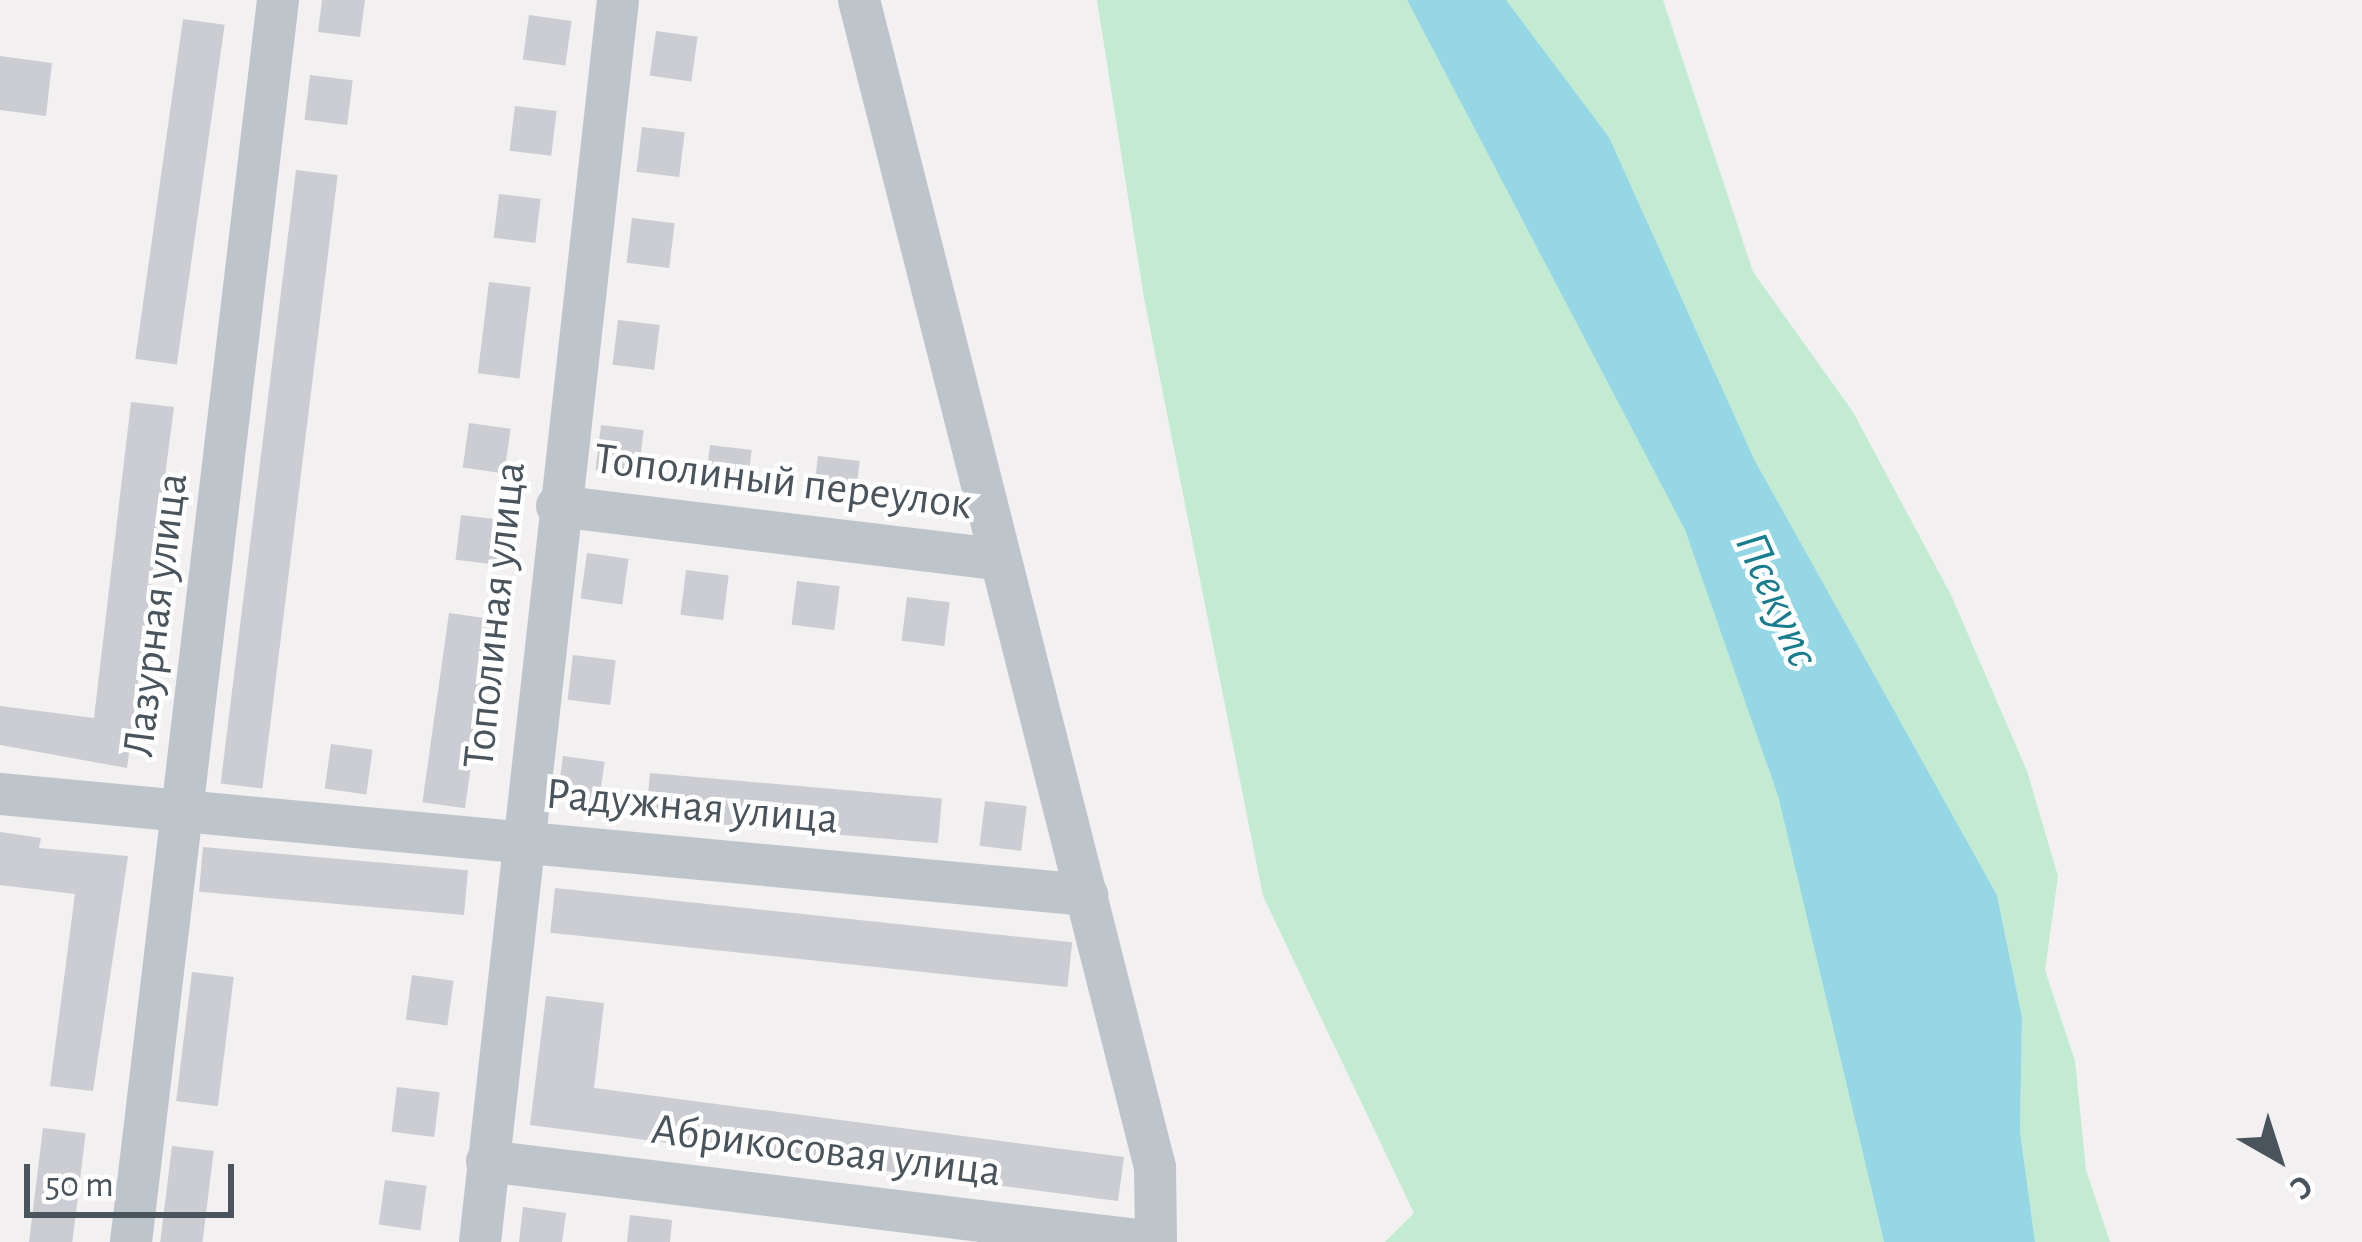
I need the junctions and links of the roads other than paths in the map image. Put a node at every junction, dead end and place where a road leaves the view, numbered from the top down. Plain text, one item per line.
1 (278, 0) edge
2 (618, 0) edge
3 (859, 0) edge
4 (557, 506) junction
5 (997, 559) junction
6 (0, 794) edge
7 (184, 812) junction
8 (521, 843) junction
9 (1087, 895) junction
10 (488, 1161) junction
11 (131, 1242) edge
12 (480, 1242) edge
13 (1154, 1242) edge

1 - 7 street, Лазурная улица
2 - 4 street, Тополиная улица
3 - 5 street
4 - 5 street, Тополиный переулок
4 - 8 street, Тополиная улица
5 - 9 street
6 - 7 street, Радужная улица
7 - 8 street, Радужная улица
7 - 11 street, Лазурная улица
8 - 9 street, Радужная улица
8 - 10 street, Тополиная улица
9 - 13 street
10 - 12 street, Тополиная улица
10 - 13 street, Абрикосовая улица

